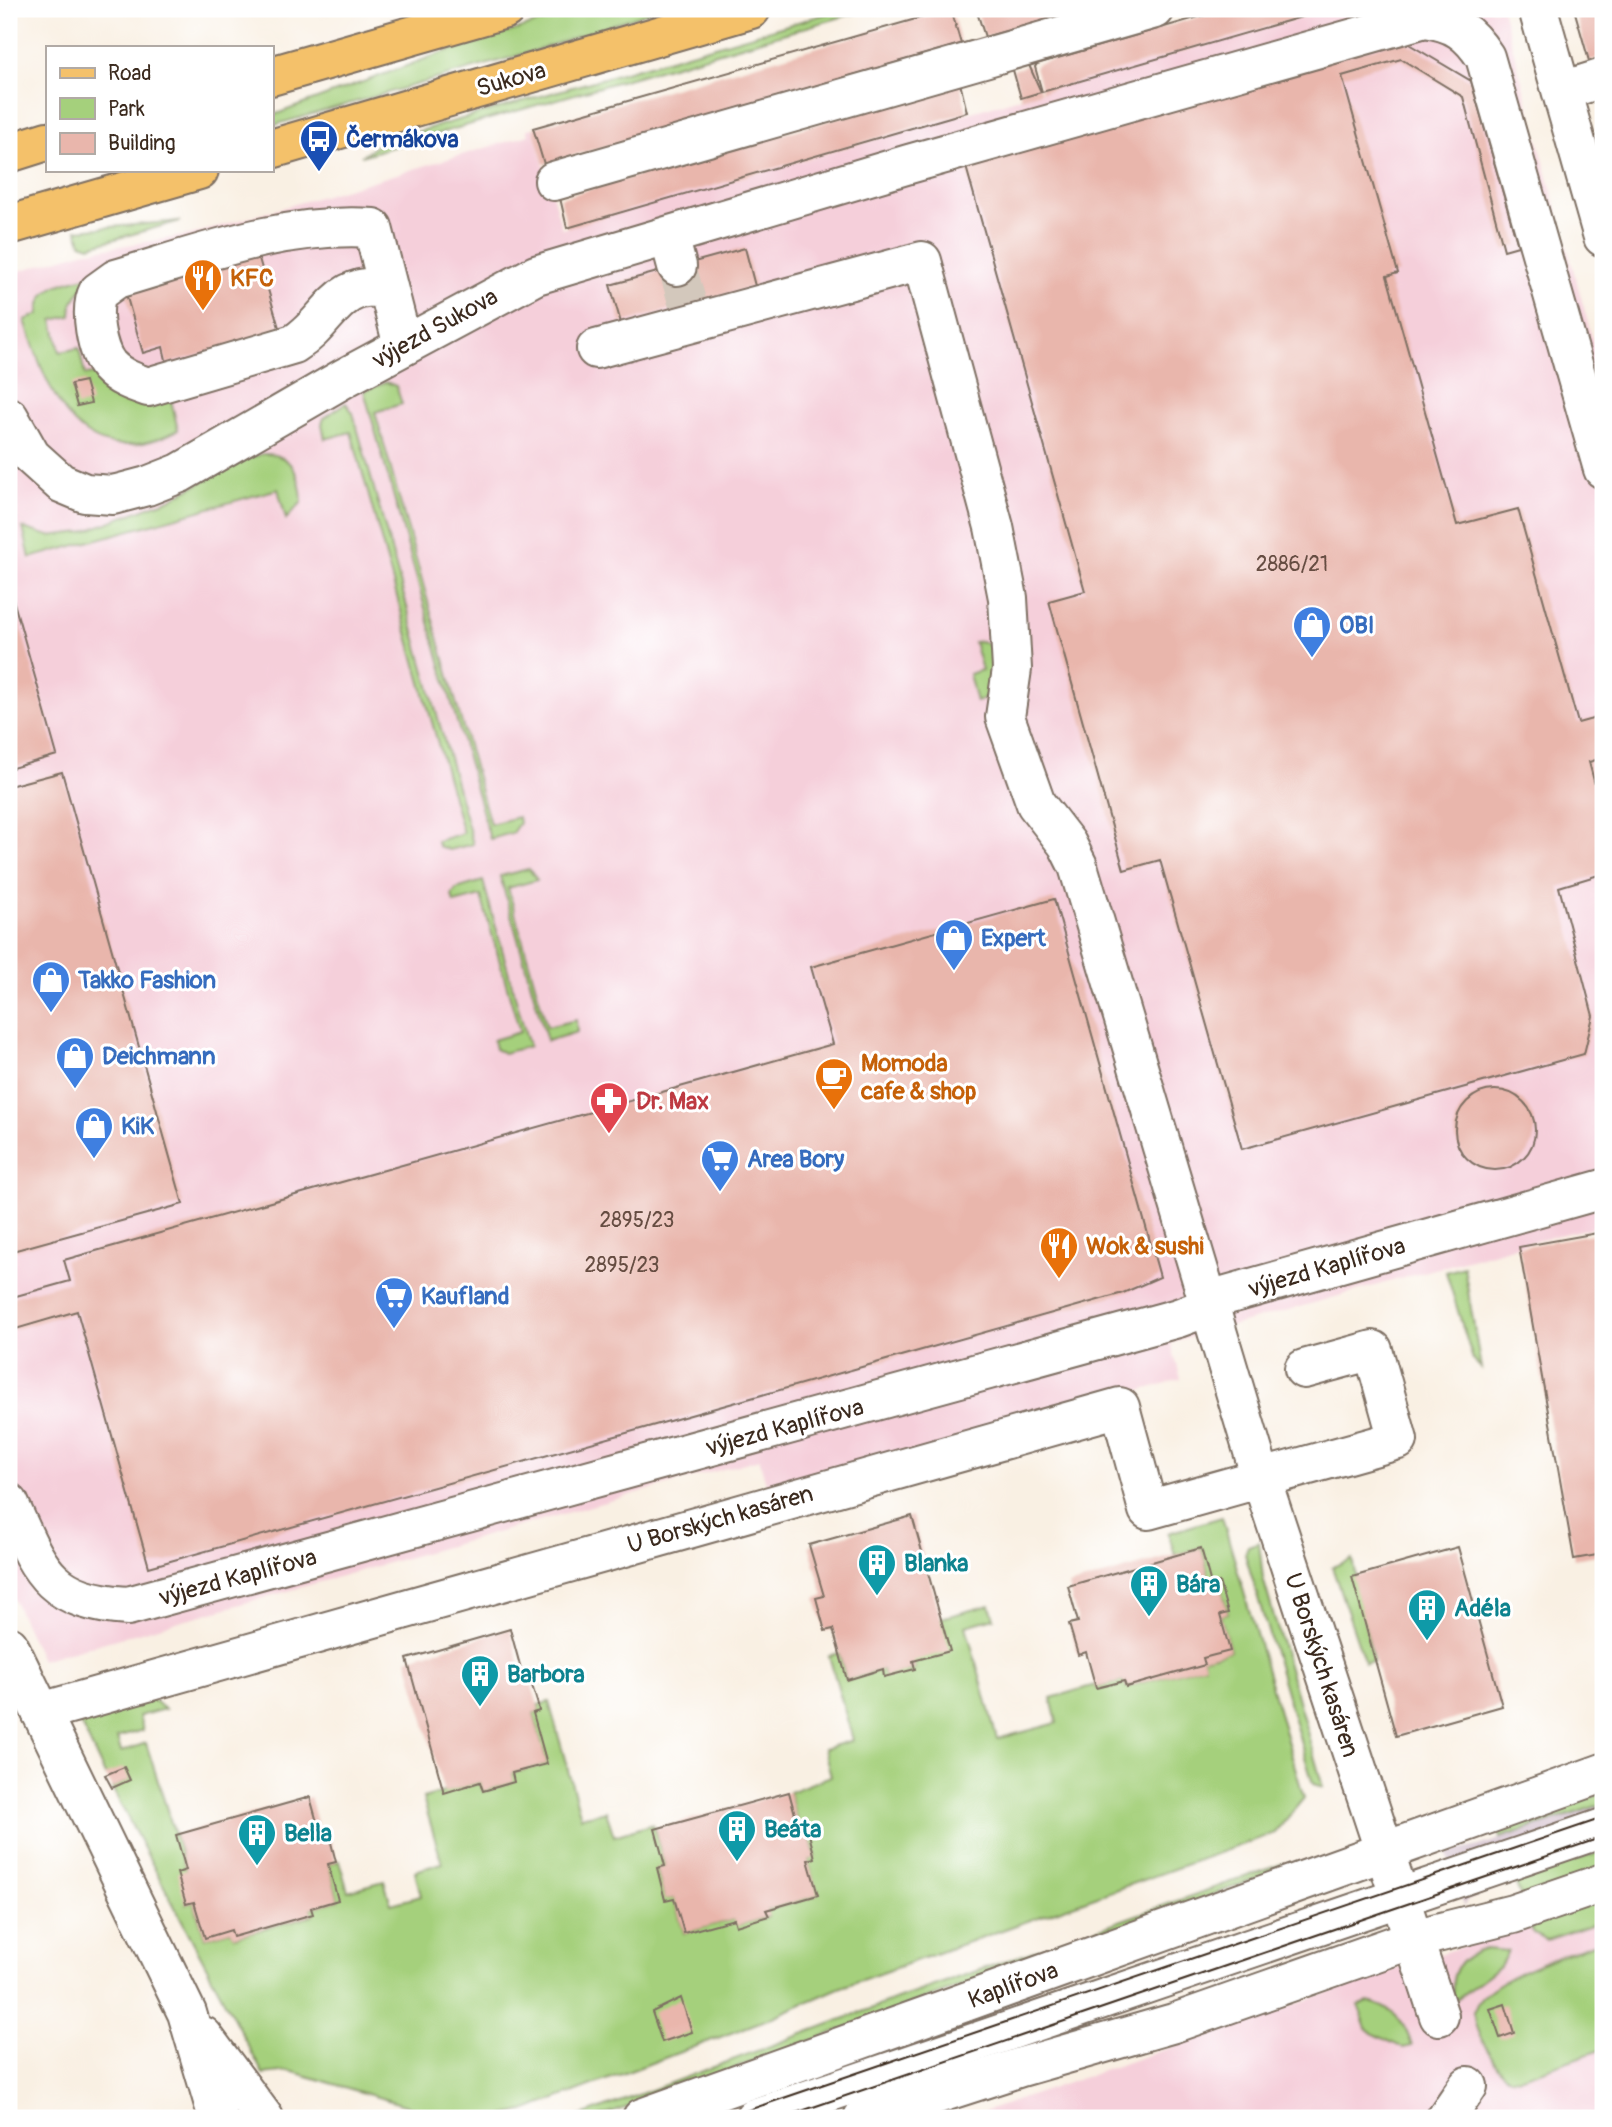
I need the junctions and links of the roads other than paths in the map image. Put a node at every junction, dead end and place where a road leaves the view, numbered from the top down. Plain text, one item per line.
1 (505, 9) edge
2 (751, 9) edge
3 (1155, 9) edge
4 (1538, 9) edge
5 (273, 75) edge
6 (1603, 78) edge
7 (1562, 91) junction
8 (46, 141) edge
9 (273, 148) edge
10 (9, 153) edge
11 (192, 172) edge
12 (554, 181) dead end
13 (1598, 196) edge
14 (9, 225) edge
15 (1603, 237) edge
16 (388, 289) junction
17 (403, 346) junction
18 (596, 349) dead end
19 (9, 417) edge
20 (1603, 469) edge
21 (1603, 1189) edge
22 (1209, 1300) junction
23 (1304, 1370) dead end
24 (1261, 1478) junction
25 (9, 1503) edge
26 (9, 1646) edge
27 (41, 1712) junction
28 (1603, 1773) edge
29 (1603, 1828) edge
30 (1383, 1851) junction
31 (1603, 1883) edge
32 (1398, 1897) junction
33 (1413, 1939) junction
34 (187, 2013) junction
35 (1439, 2016) dead end
36 (1468, 2086) dead end
37 (218, 2118) edge
38 (264, 2118) edge
39 (642, 2118) edge
40 (754, 2118) edge
41 (863, 2118) edge
42 (1446, 2118) edge

1 - 5 main road
2 - 9 main road, Sukova
3 - 12 street
4 - 7 street
6 - 7 street
7 - 13 street
8 - 10 main road
11 - 14 main road
13 - 15 street
16 - 16 street
16 - 17 street
17 - 19 street, výjezd Sukova
17 - 20 street, výjezd Sukova
18 - 22 street, U Borských kasáren
21 - 22 street, výjezd Kaplířova
22 - 24 street, U Borských kasáren
22 - 25 street, výjezd Kaplířova
23 - 24 street
24 - 27 street, U Borských kasáren
24 - 30 street, U Borských kasáren
26 - 27 street
27 - 34 street
28 - 30 street, Kaplířova
29 - 32 street, Kaplířova
30 - 32 street
30 - 39 street, Kaplířova
31 - 33 street
32 - 33 street
32 - 40 street, Kaplířova
33 - 35 street
33 - 41 street
34 - 37 street
34 - 38 street
36 - 42 street

